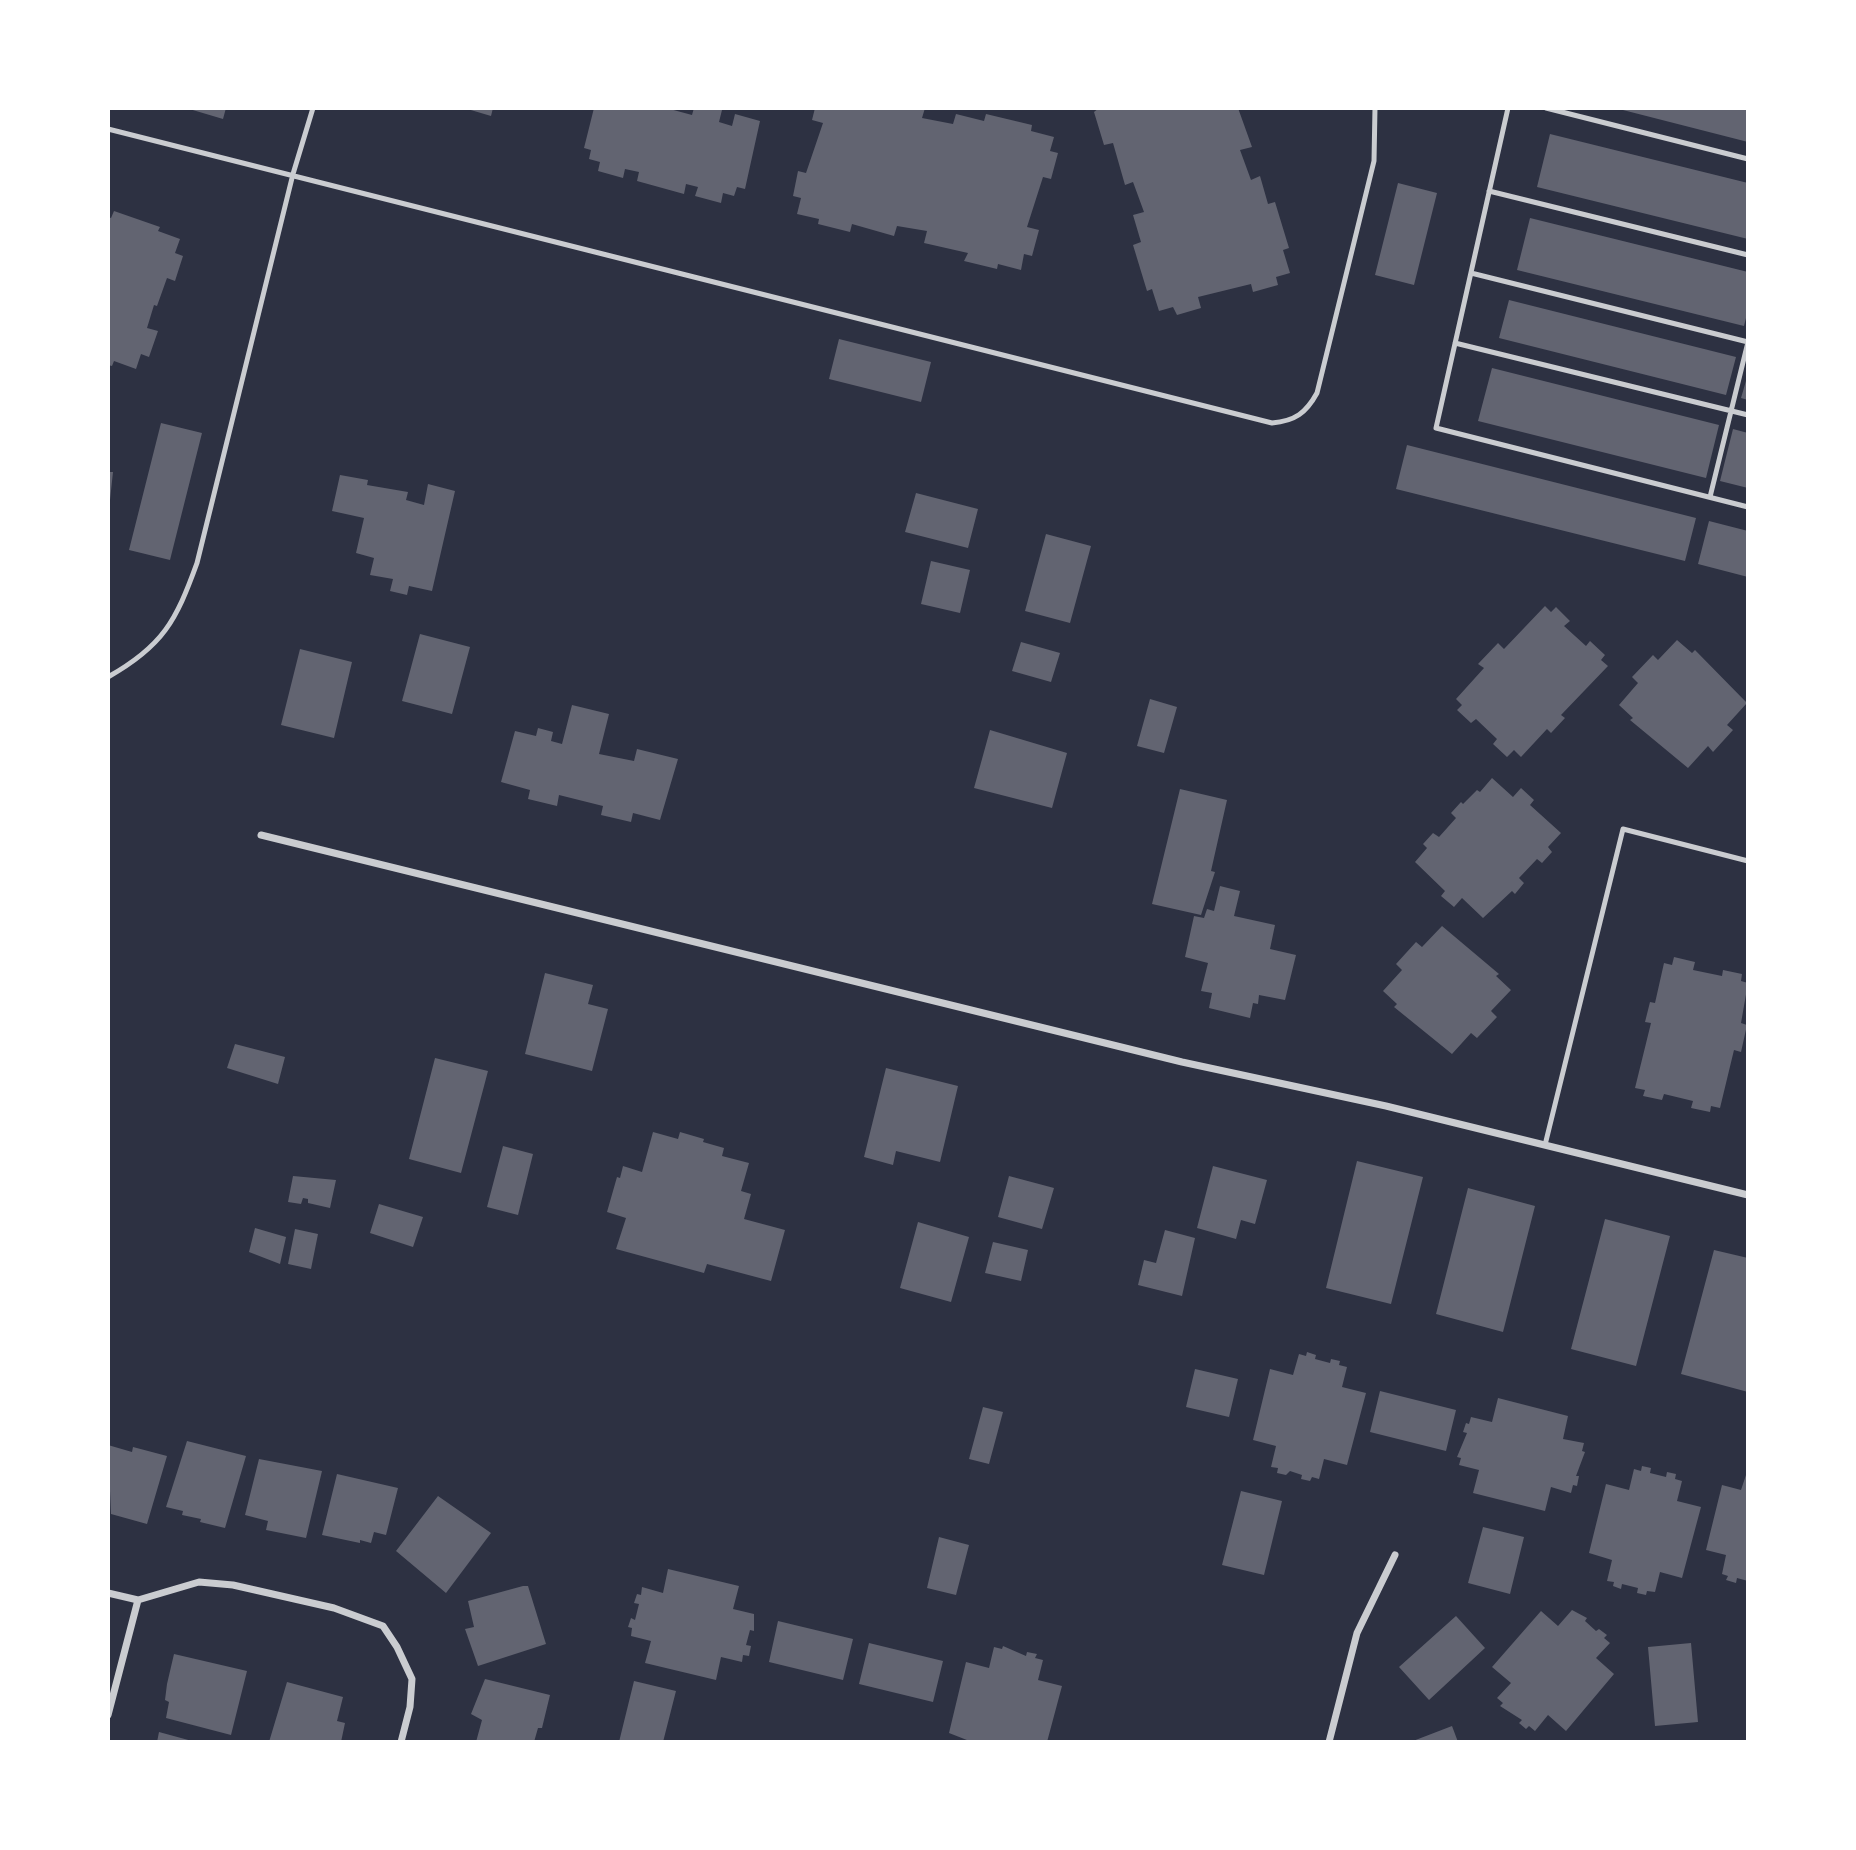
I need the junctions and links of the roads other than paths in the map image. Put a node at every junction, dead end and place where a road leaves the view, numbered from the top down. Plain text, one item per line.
1 (313, 108) edge
2 (1375, 108) edge
3 (1508, 108) edge
4 (1546, 108) edge
5 (108, 129) edge
6 (1748, 159) edge
7 (293, 174) junction
8 (1489, 191) junction
9 (1748, 256) edge
10 (1471, 273) junction
11 (1747, 342) edge
12 (1455, 343) junction
13 (1731, 411) junction
14 (1748, 415) edge
15 (1710, 498) junction
16 (1748, 507) edge
17 (108, 677) edge
18 (261, 835) dead end
19 (1748, 861) edge
20 (1545, 1144) junction
21 (1748, 1195) edge
22 (1395, 1555) dead end
23 (108, 1594) edge
24 (138, 1600) junction
25 (108, 1715) edge
26 (401, 1741) edge
27 (1329, 1741) edge

1 - 7 lane
2 - 7 lane
3 - 8 lane
4 - 6 lane
5 - 7 lane
7 - 17 lane
8 - 9 lane
8 - 10 lane
10 - 11 lane
10 - 12 lane
11 - 13 lane
12 - 13 lane
12 - 15 lane
13 - 14 lane
13 - 15 lane
15 - 16 lane
18 - 20 street
19 - 20 lane
20 - 21 street
22 - 27 street
23 - 24 street
24 - 25 street
24 - 26 street

